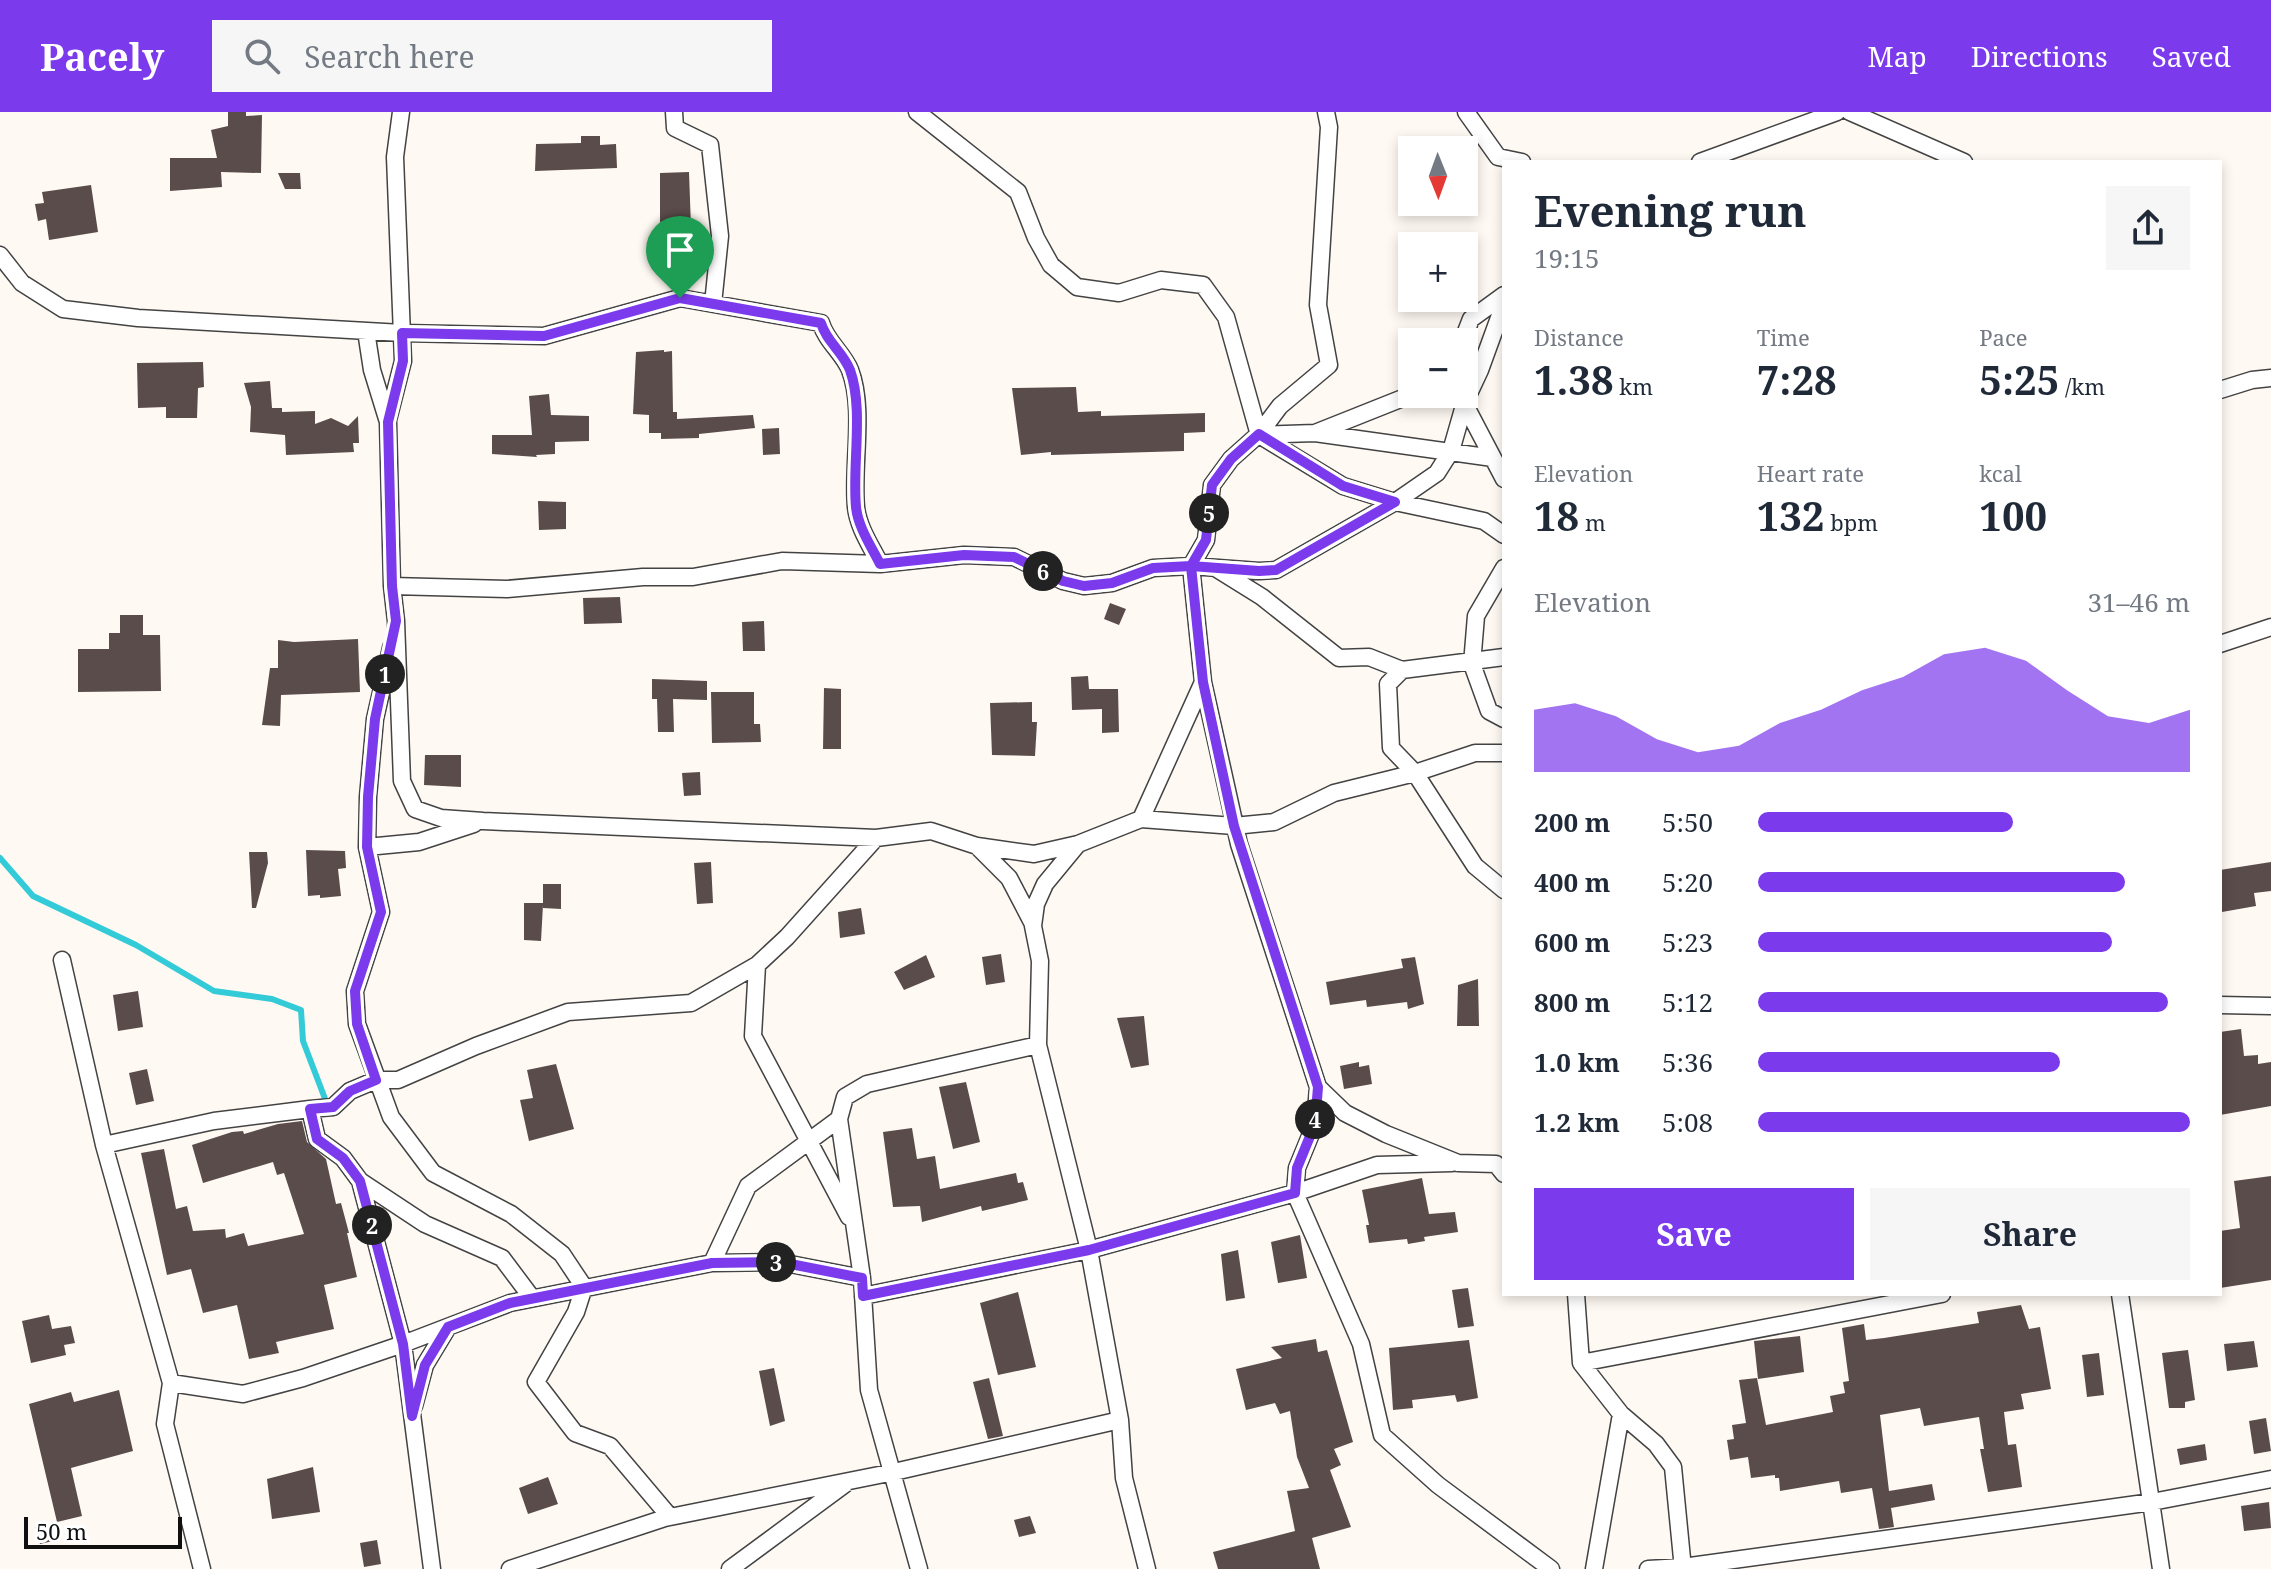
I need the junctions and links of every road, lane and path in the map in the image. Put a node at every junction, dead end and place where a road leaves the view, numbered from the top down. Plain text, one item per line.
1 (401, 112) edge
2 (674, 112) edge
3 (917, 112) edge
4 (1326, 112) edge
5 (1466, 112) edge
6 (1837, 112) edge
7 (1850, 112) edge
8 (1512, 160) edge
9 (1705, 160) edge
10 (1959, 160) edge
11 (0, 255) edge
12 (1502, 296) edge
13 (713, 304) junction
14 (1502, 310) edge
15 (1467, 328) edge
16 (366, 331) junction
17 (402, 333) junction
18 (1478, 373) edge
19 (2271, 378) edge
20 (2222, 389) edge
21 (1398, 400) edge
22 (1459, 408) edge
23 (1466, 408) edge
24 (388, 422) junction
25 (1315, 433) junction
26 (1259, 434) junction
27 (1451, 451) junction
28 (1493, 458) junction
29 (1502, 475) edge
30 (1395, 502) junction
31 (1502, 534) edge
32 (880, 564) junction
33 (1191, 566) junction
34 (1215, 568) junction
35 (1502, 571) edge
36 (392, 586) junction
37 (396, 621) junction
38 (2271, 627) edge
39 (2222, 643) edge
40 (1502, 657) edge
41 (1473, 659) junction
42 (1402, 670) junction
43 (1203, 682) junction
44 (1502, 718) edge
45 (1502, 753) edge
46 (1415, 773) junction
47 (1141, 819) junction
48 (483, 821) junction
49 (1234, 826) junction
50 (876, 838) junction
51 (1078, 844) junction
52 (977, 846) junction
53 (367, 847) junction
54 (1502, 888) edge
55 (1033, 926) junction
56 (62, 960) dead end
57 (757, 965) junction
58 (2222, 1005) edge
59 (2271, 1006) edge
60 (1038, 1045) junction
61 (376, 1080) junction
62 (1318, 1087) junction
63 (310, 1109) junction
64 (839, 1119) junction
65 (809, 1142) junction
66 (104, 1145) junction
67 (1458, 1163) junction
68 (1502, 1172) edge
69 (360, 1181) junction
70 (1295, 1193) junction
71 (855, 1229) junction
72 (1089, 1250) junction
73 (712, 1263) junction
74 (862, 1278) junction
75 (584, 1287) junction
76 (863, 1296) junction
77 (1576, 1296) edge
78 (1932, 1296) edge
79 (2120, 1296) edge
80 (532, 1298) junction
81 (448, 1327) junction
82 (403, 1344) junction
83 (1581, 1363) junction
84 (171, 1383) junction
85 (1621, 1414) junction
86 (412, 1416) junction
87 (1120, 1420) junction
88 (894, 1472) junction
89 (2271, 1479) edge
90 (850, 1481) junction
91 (2152, 1502) junction
92 (670, 1517) junction
93 (1148, 1565) edge
94 (1683, 1568) edge
95 (202, 1569) edge
96 (432, 1569) edge
97 (510, 1569) edge
98 (730, 1569) edge
99 (919, 1569) edge
100 (1551, 1569) edge
101 (1594, 1569) edge
102 (1648, 1569) edge
103 (2161, 1569) edge

1 - 17 street
2 - 13 street
3 - 26 street
4 - 26 street
5 - 8 street
6 - 9 street
7 - 10 street
11 - 16 street
12 - 15 street
13 - 17 street
13 - 32 street
14 - 18 street
16 - 17 street
16 - 24 street
17 - 24 street
19 - 20 street
21 - 25 street
22 - 27 street
23 - 28 street
24 - 36 street
25 - 26 street
25 - 27 street
26 - 30 street
26 - 33 street
27 - 28 street
27 - 30 street
28 - 29 street
30 - 31 street
30 - 34 street
32 - 33 street
32 - 36 street
33 - 34 street
33 - 43 street
34 - 42 street
35 - 41 street
36 - 37 street
37 - 48 street
37 - 53 street
38 - 39 street
40 - 41 street
41 - 42 street
41 - 44 street
42 - 46 street
43 - 47 street
43 - 49 street
45 - 46 street
46 - 49 street
46 - 54 street
47 - 49 street
47 - 51 street
48 - 50 street
48 - 53 street
49 - 62 street
50 - 52 street
50 - 57 street
51 - 52 street
51 - 55 street
52 - 55 street
53 - 61 street
55 - 60 street
56 - 66 street
57 - 61 street
57 - 65 street
58 - 59 street
60 - 64 street
60 - 72 street
61 - 63 street
61 - 75 street
62 - 67 street
62 - 70 street
63 - 66 street
63 - 69 street
64 - 65 street
64 - 71 street
65 - 71 street
65 - 73 street
66 - 84 street
67 - 68 street
67 - 70 street
69 - 80 street
69 - 82 street
70 - 72 street
70 - 100 street
71 - 74 street
72 - 76 street
72 - 87 street
73 - 74 street
73 - 75 street
74 - 76 street
75 - 80 street
75 - 92 street
76 - 88 street
77 - 83 street
78 - 83 street
79 - 91 street
80 - 81 street
81 - 82 street
81 - 86 street
82 - 84 street
82 - 86 street
83 - 85 street
84 - 95 street
85 - 94 street
85 - 101 street
86 - 96 street
87 - 88 street
87 - 93 street
88 - 90 street
88 - 99 street
89 - 91 street
90 - 92 street
90 - 98 street
91 - 94 street
91 - 103 street
92 - 97 street
94 - 102 street

